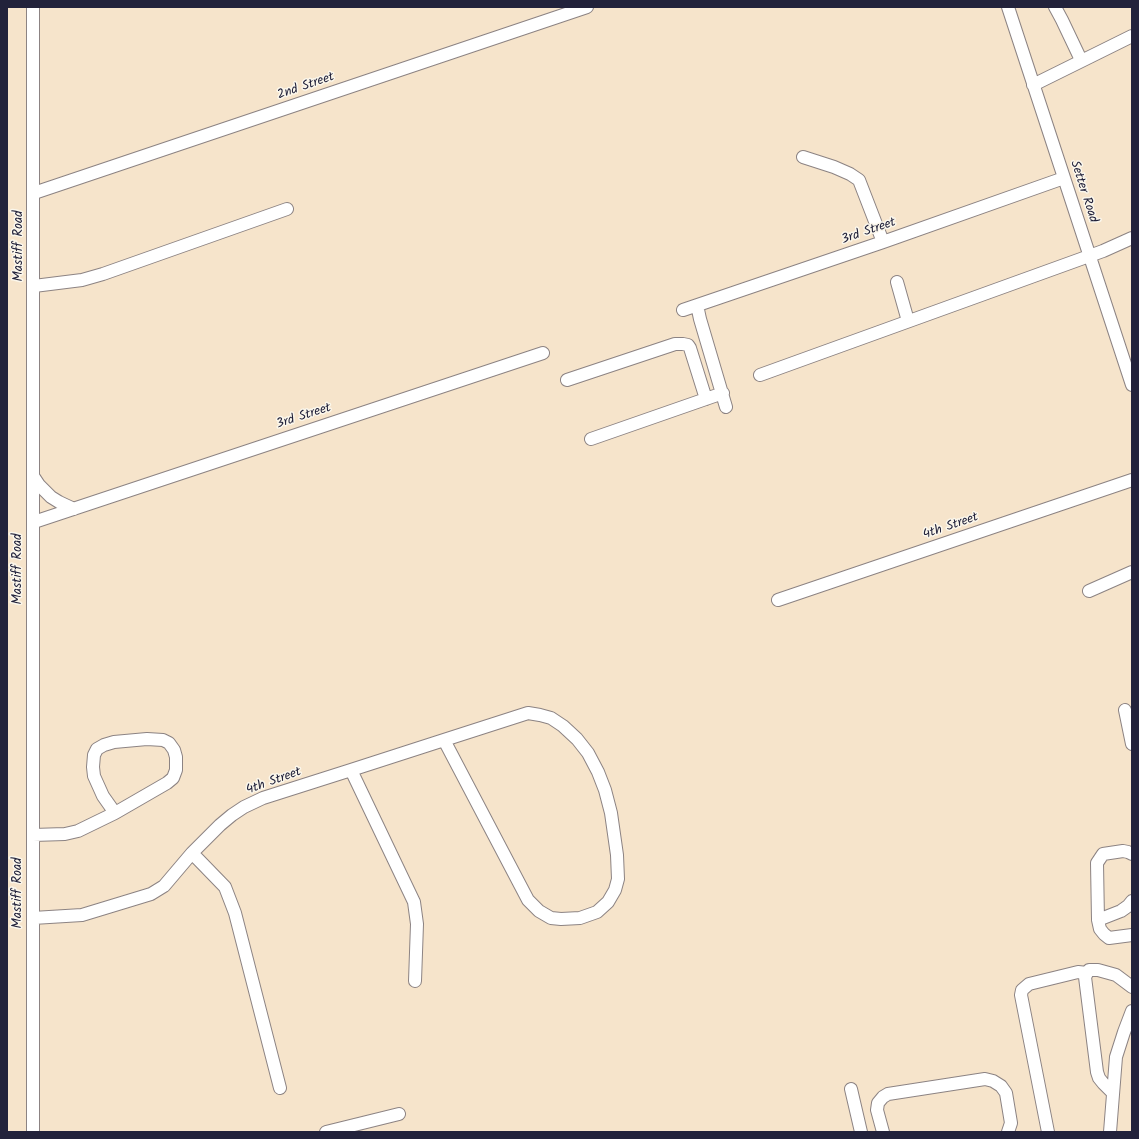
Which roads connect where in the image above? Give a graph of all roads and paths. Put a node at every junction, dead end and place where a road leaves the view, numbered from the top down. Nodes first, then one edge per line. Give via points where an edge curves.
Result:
1 (33, 7) edge
2 (587, 7) edge
3 (1008, 7) edge
4 (1055, 7) edge
5 (1132, 36) edge
6 (1081, 60) junction
7 (1033, 85) junction
8 (803, 157) dead end
9 (1064, 178) junction
10 (34, 193) junction
11 (287, 209) dead end
12 (1132, 238) edge
13 (883, 242) junction
14 (1089, 255) junction
15 (897, 282) dead end
16 (34, 286) junction
17 (697, 305) junction
18 (683, 310) dead end
19 (908, 321) junction
20 (542, 353) dead end
21 (760, 375) dead end
22 (566, 380) dead end
23 (1132, 385) edge
24 (723, 393) junction
25 (706, 399) junction
26 (726, 408) dead end
27 (591, 438) dead end
28 (33, 476) junction
29 (1132, 480) edge
30 (74, 509) junction
31 (34, 522) junction
32 (1132, 572) edge
33 (1088, 591) dead end
34 (778, 600) dead end
35 (1125, 710) dead end
36 (444, 740) junction
37 (1132, 744) edge
38 (351, 770) junction
39 (115, 813) junction
40 (34, 835) junction
41 (192, 853) junction
42 (1132, 854) edge
43 (1132, 900) edge
44 (33, 918) junction
45 (1098, 920) junction
46 (1132, 935) edge
47 (1087, 973) junction
48 (415, 981) dead end
49 (1132, 987) edge
50 (1132, 1011) edge
51 (280, 1088) dead end
52 (851, 1089) dead end
53 (1113, 1093) junction
54 (399, 1114) dead end
55 (33, 1132) edge
56 (326, 1132) edge
57 (861, 1132) edge
58 (883, 1132) edge
59 (1008, 1132) edge
60 (1048, 1132) edge
61 (1110, 1132) edge

1 - 10 street, Mastiff Road
2 - 10 street, 2nd Street
3 - 7 street, Setter Road
4 - 6 street
5 - 6 street
6 - 7 street
7 - 9 street, Setter Road
8 - 13 street via 856,176
9 - 13 street, 3rd Street
9 - 14 street, Setter Road
10 - 16 street, Mastiff Road
11 - 16 street via 102,274 82,280
12 - 14 street
13 - 17 street, 3rd Street
14 - 19 street
14 - 23 street, Setter Road
15 - 19 street
16 - 28 street, Mastiff Road
17 - 18 street, 3rd Street
17 - 24 street
19 - 21 street
20 - 30 street, 3rd Street
22 - 25 street via 675,344 683,344 690,348
24 - 25 street
24 - 26 street
25 - 27 street
28 - 30 street via 51,497
28 - 31 street, Mastiff Road
29 - 34 street, 4th Street
30 - 31 street, 3rd Street
31 - 40 street, Mastiff Road
32 - 33 street
35 - 37 street
36 - 36 street, 4th Street via 528,900 539,911 551,918 580,918 597,912 608,902 618,879 616,841 609,806 598,772 577,739 551,718 528,713
36 - 38 street, 4th Street
38 - 41 street, 4th Street via 263,798 244,807 232,814
38 - 48 street via 414,902 417,924
39 - 39 street via 103,796 94,776 94,756 97,749 114,742 163,740 169,743 176,757 173,778
39 - 40 street via 78,831
40 - 44 street, Mastiff Road
41 - 44 street, 4th Street via 164,886 151,894 82,915
41 - 51 street via 225,887 235,913
42 - 45 street via 1123,851 1103,854 1099,858
43 - 45 street via 1122,911
44 - 55 street, Mastiff Road
45 - 46 street via 1100,929 1109,938
47 - 49 street via 1089,970 1105,971 1116,975
47 - 53 street via 1085,977 1097,1072 1103,1084
47 - 60 street via 1078,972 1029,984 1022,990
50 - 53 street via 1116,1057
52 - 57 street
53 - 61 street
54 - 56 street
58 - 59 street via 877,1110 881,1100 888,1094 985,1079 1001,1086 1006,1093 1011,1123

